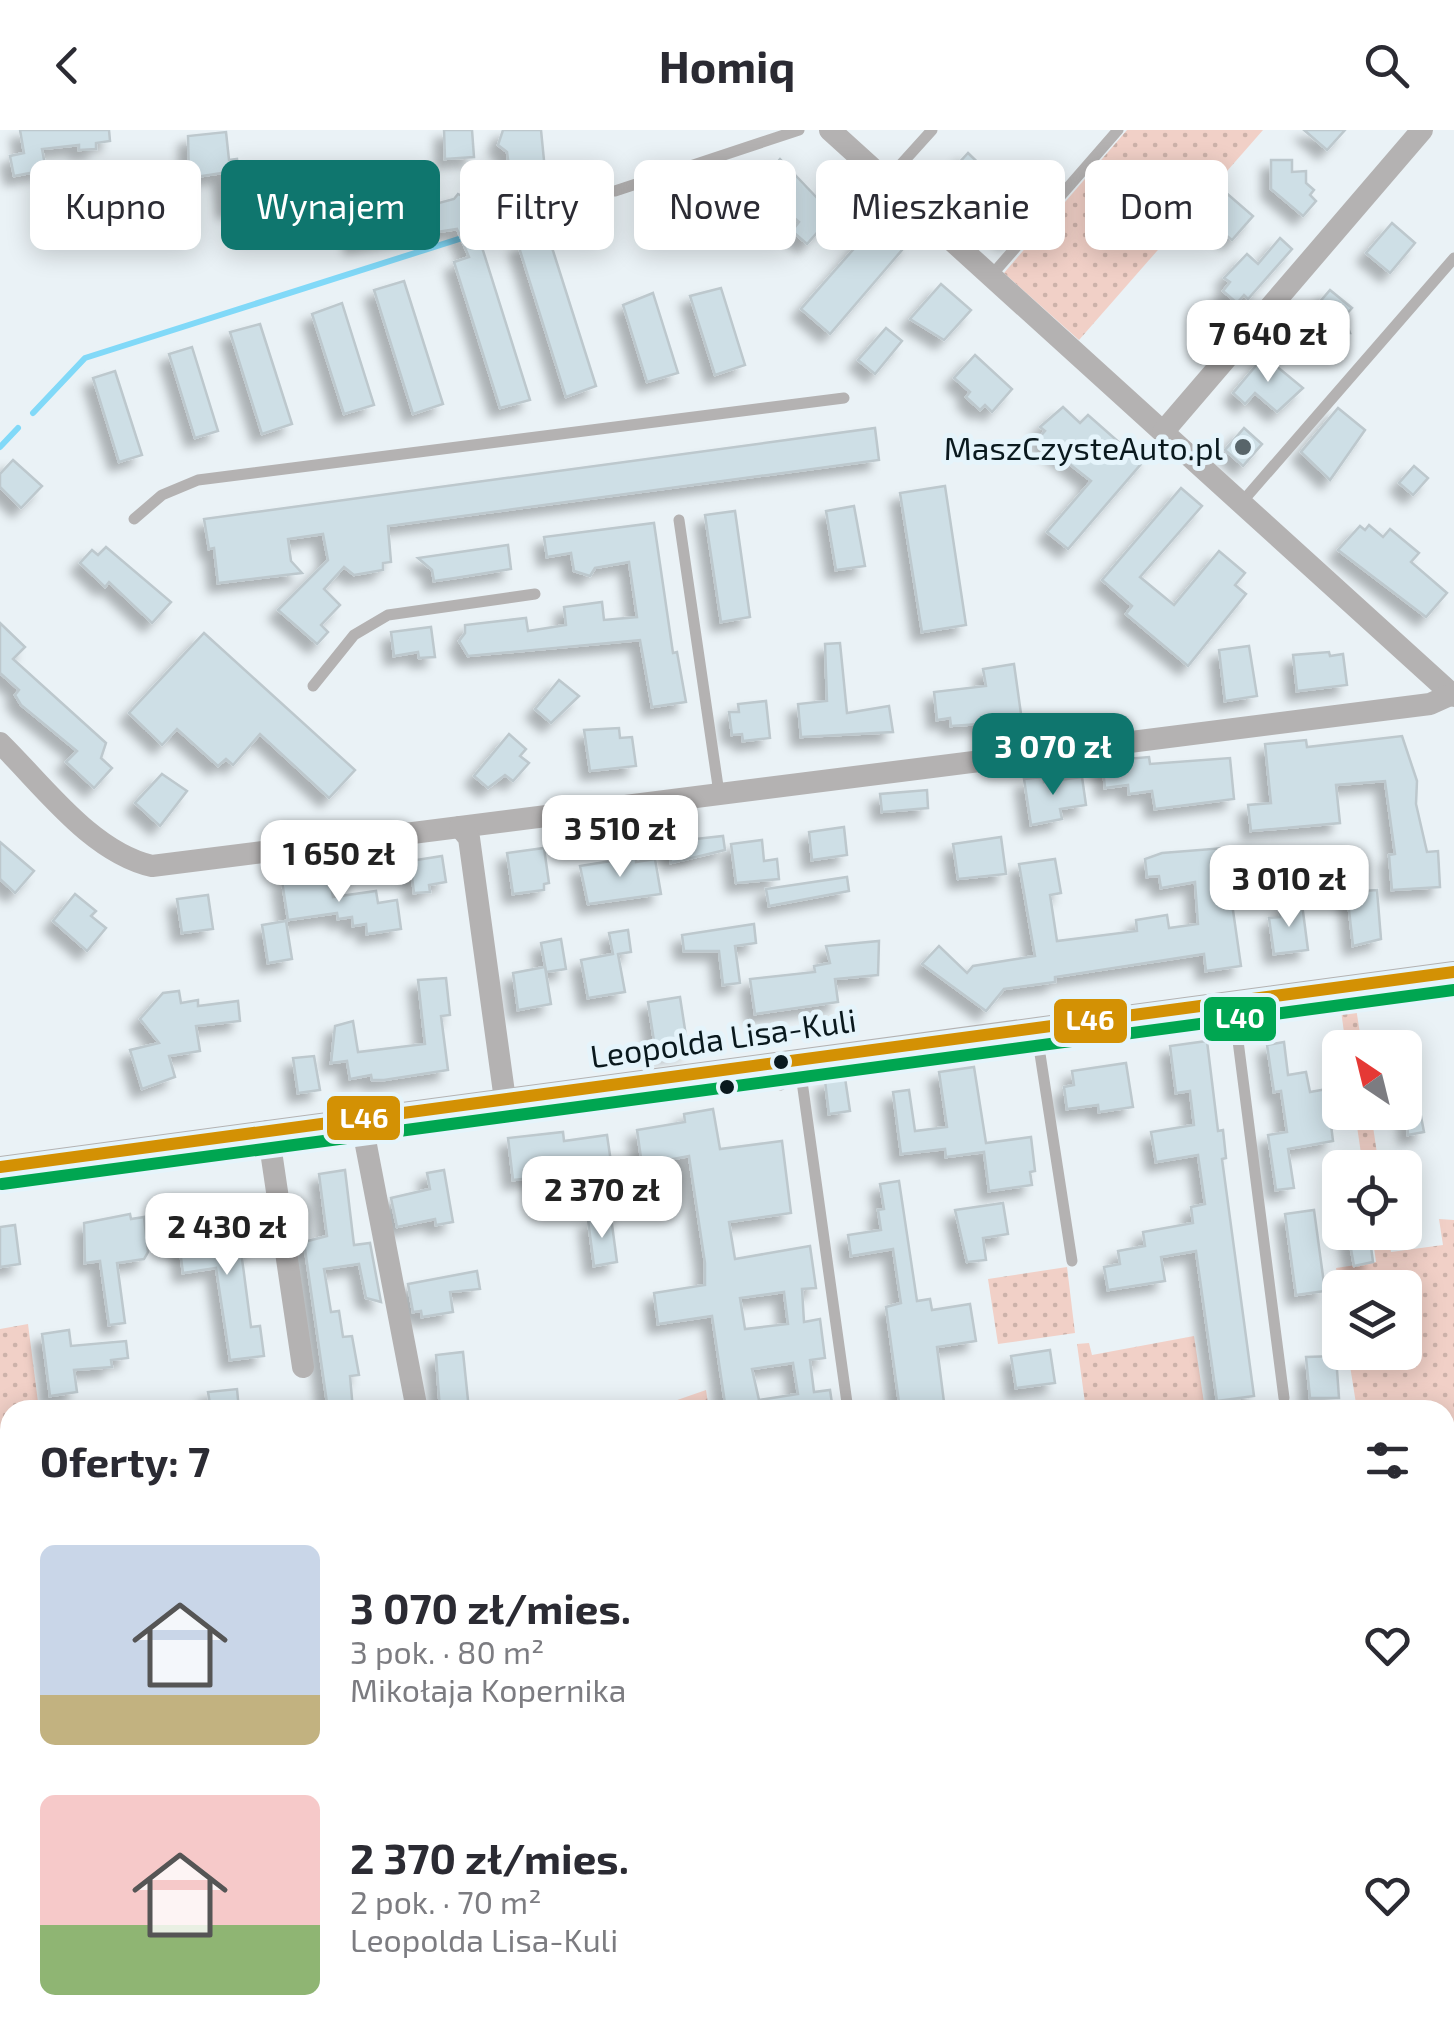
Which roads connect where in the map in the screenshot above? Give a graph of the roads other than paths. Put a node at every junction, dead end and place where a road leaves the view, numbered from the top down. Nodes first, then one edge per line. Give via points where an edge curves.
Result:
1 (798, 130) edge
2 (830, 130) edge
3 (932, 130) edge
4 (1118, 130) edge
5 (1422, 130) edge
6 (862, 160) edge
7 (905, 160) edge
8 (616, 191) dead end
9 (960, 250) edge
10 (1454, 258) edge
11 (990, 277) junction
12 (844, 398) dead end
13 (1162, 432) junction
14 (1242, 502) junction
15 (134, 519) dead end
16 (679, 520) dead end
17 (535, 594) dead end
18 (313, 686) dead end
19 (1453, 695) edge
20 (0, 743) edge
21 (719, 794) junction
22 (460, 826) junction
23 (1454, 972) edge
24 (1233, 1002) junction
25 (1036, 1028) junction
26 (786, 1069) junction
27 (506, 1100) junction
28 (361, 1119) junction
29 (268, 1131) junction
30 (0, 1167) edge
31 (1072, 1261) dead end
32 (303, 1367) dead end
33 (1284, 1398) dead end
34 (415, 1400) edge
35 (846, 1400) edge

1 - 8 lane
2 - 6 street
3 - 7 lane
4 - 11 lane
5 - 13 street
9 - 11 street
10 - 14 lane
11 - 13 street
12 - 15 lane via 198,480 162,494
13 - 14 street
14 - 19 street
16 - 21 lane
17 - 18 lane via 388,615 354,635
19 - 21 street via 1430,704
20 - 22 street via 107,847 152,866
21 - 22 street
22 - 27 street via 469,838
23 - 24 street, Leopolda Lisa-Kuli
24 - 25 street, Leopolda Lisa-Kuli
24 - 33 lane
25 - 26 street, Leopolda Lisa-Kuli
25 - 31 lane
26 - 27 street, Leopolda Lisa-Kuli
26 - 35 lane
27 - 28 street, Leopolda Lisa-Kuli
28 - 29 street, Leopolda Lisa-Kuli
28 - 34 street
29 - 30 street, Leopolda Lisa-Kuli
29 - 32 street

